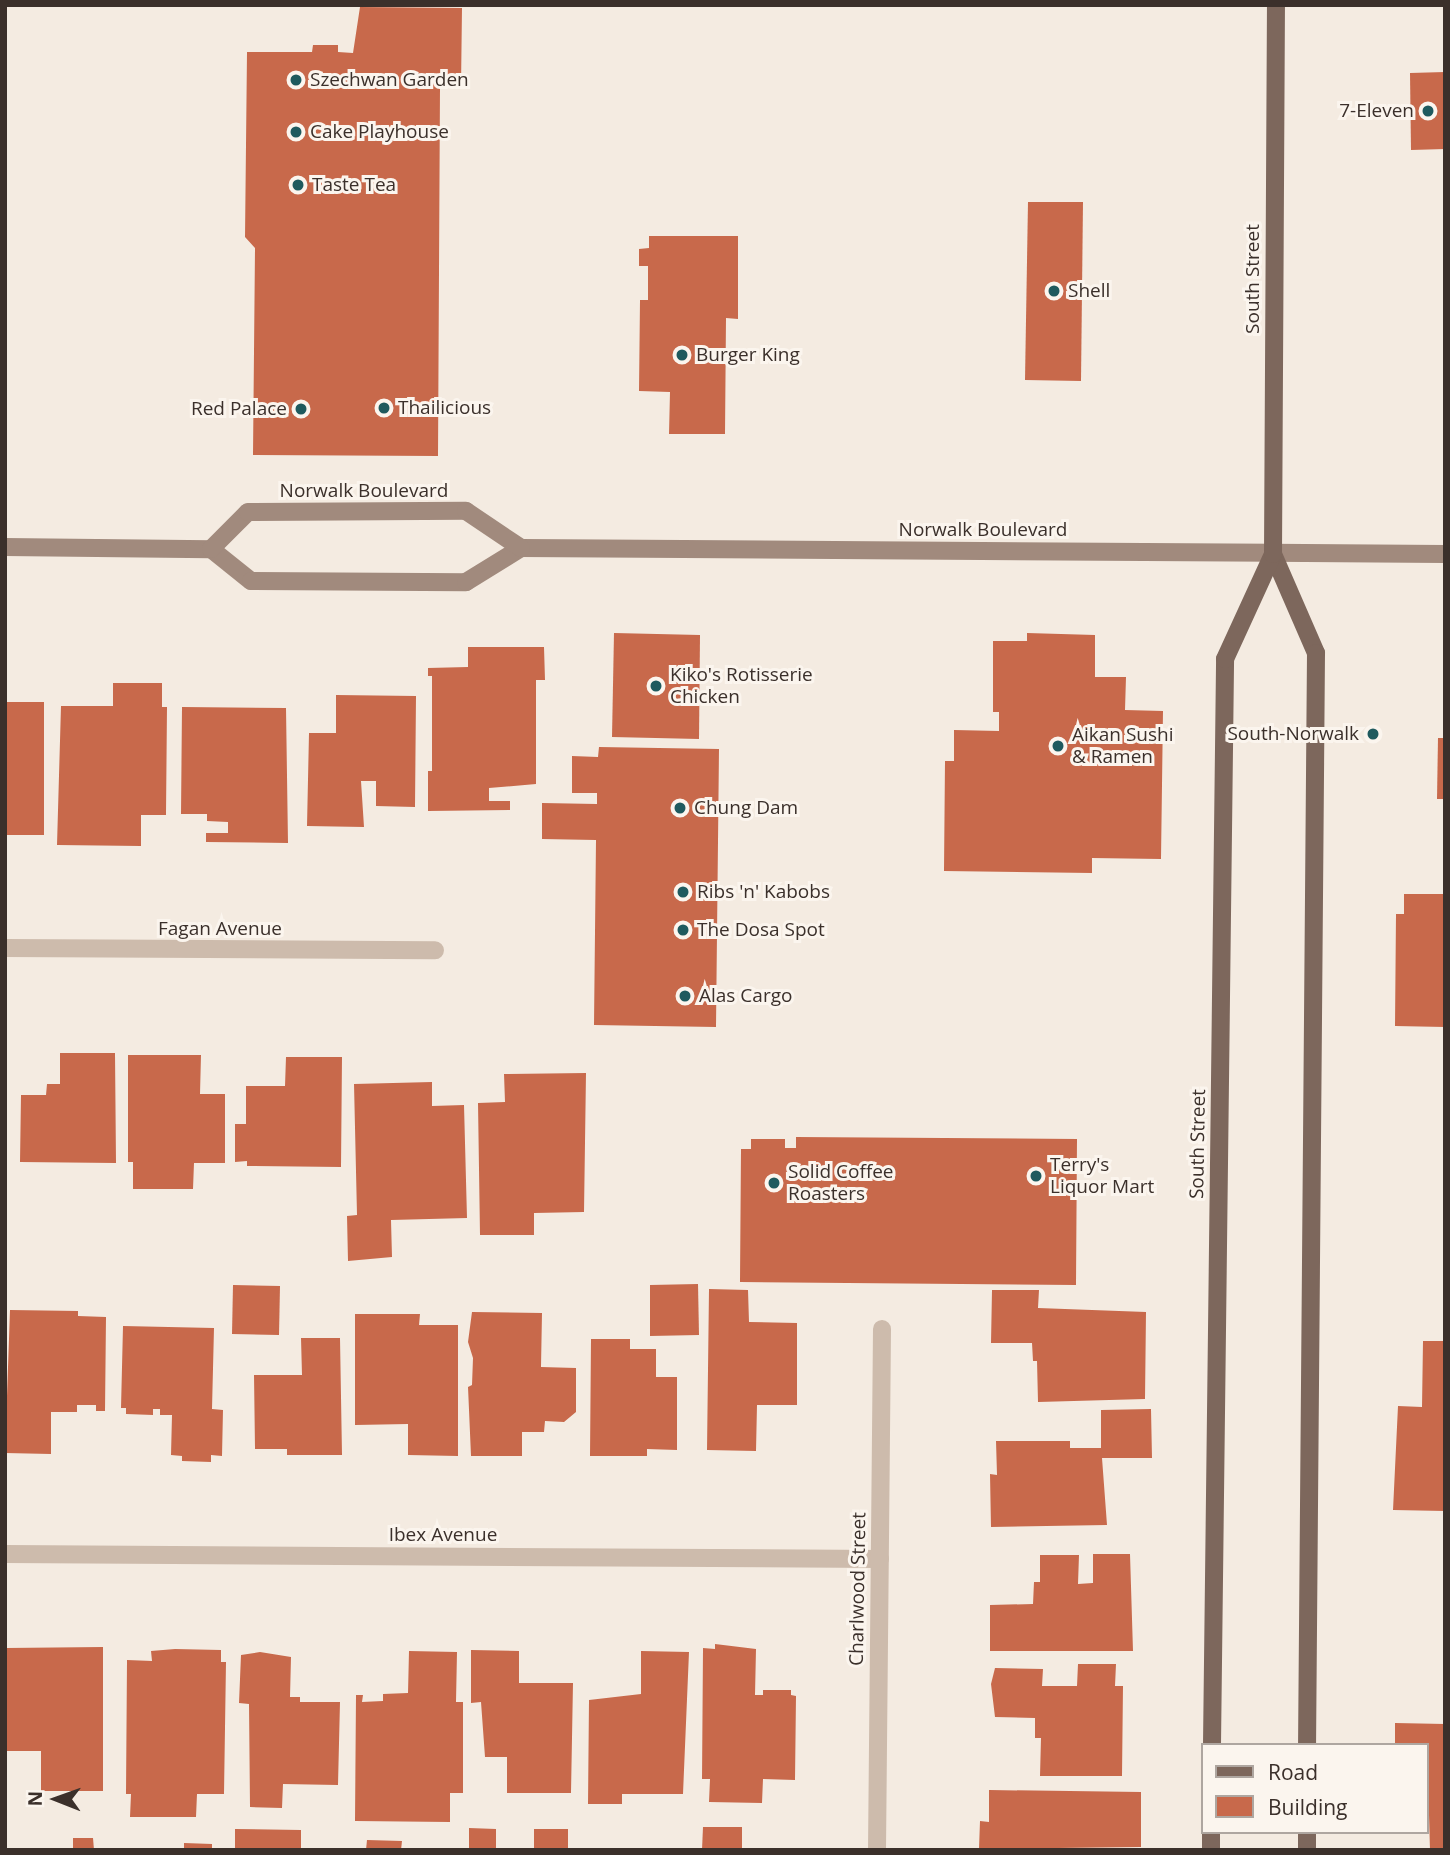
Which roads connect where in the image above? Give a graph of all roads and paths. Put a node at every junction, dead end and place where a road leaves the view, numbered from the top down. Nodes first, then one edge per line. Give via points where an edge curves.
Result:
1 (1276, 5) edge
2 (5, 547) edge
3 (521, 548) junction
4 (211, 549) junction
5 (1273, 554) junction
6 (1445, 554) edge
7 (5, 948) edge
8 (435, 950) dead end
9 (882, 1329) dead end
10 (5, 1553) edge
11 (880, 1559) junction
12 (1212, 1743) edge
13 (1307, 1743) edge
14 (877, 1850) edge

1 - 5 main road, South Street
2 - 4 main road
3 - 4 main road via 466,582 251,581
3 - 4 main road, Norwalk Boulevard via 466,511 439,511 248,512
3 - 5 main road, Norwalk Boulevard
5 - 6 main road, Norwalk Boulevard
5 - 12 main road, South Street via 1225,659
5 - 13 main road, South Street via 1316,653
7 - 8 street, Fagan Avenue
9 - 11 street, Charlwood Street
10 - 11 street, Ibex Avenue
11 - 14 street, Charlwood Street

